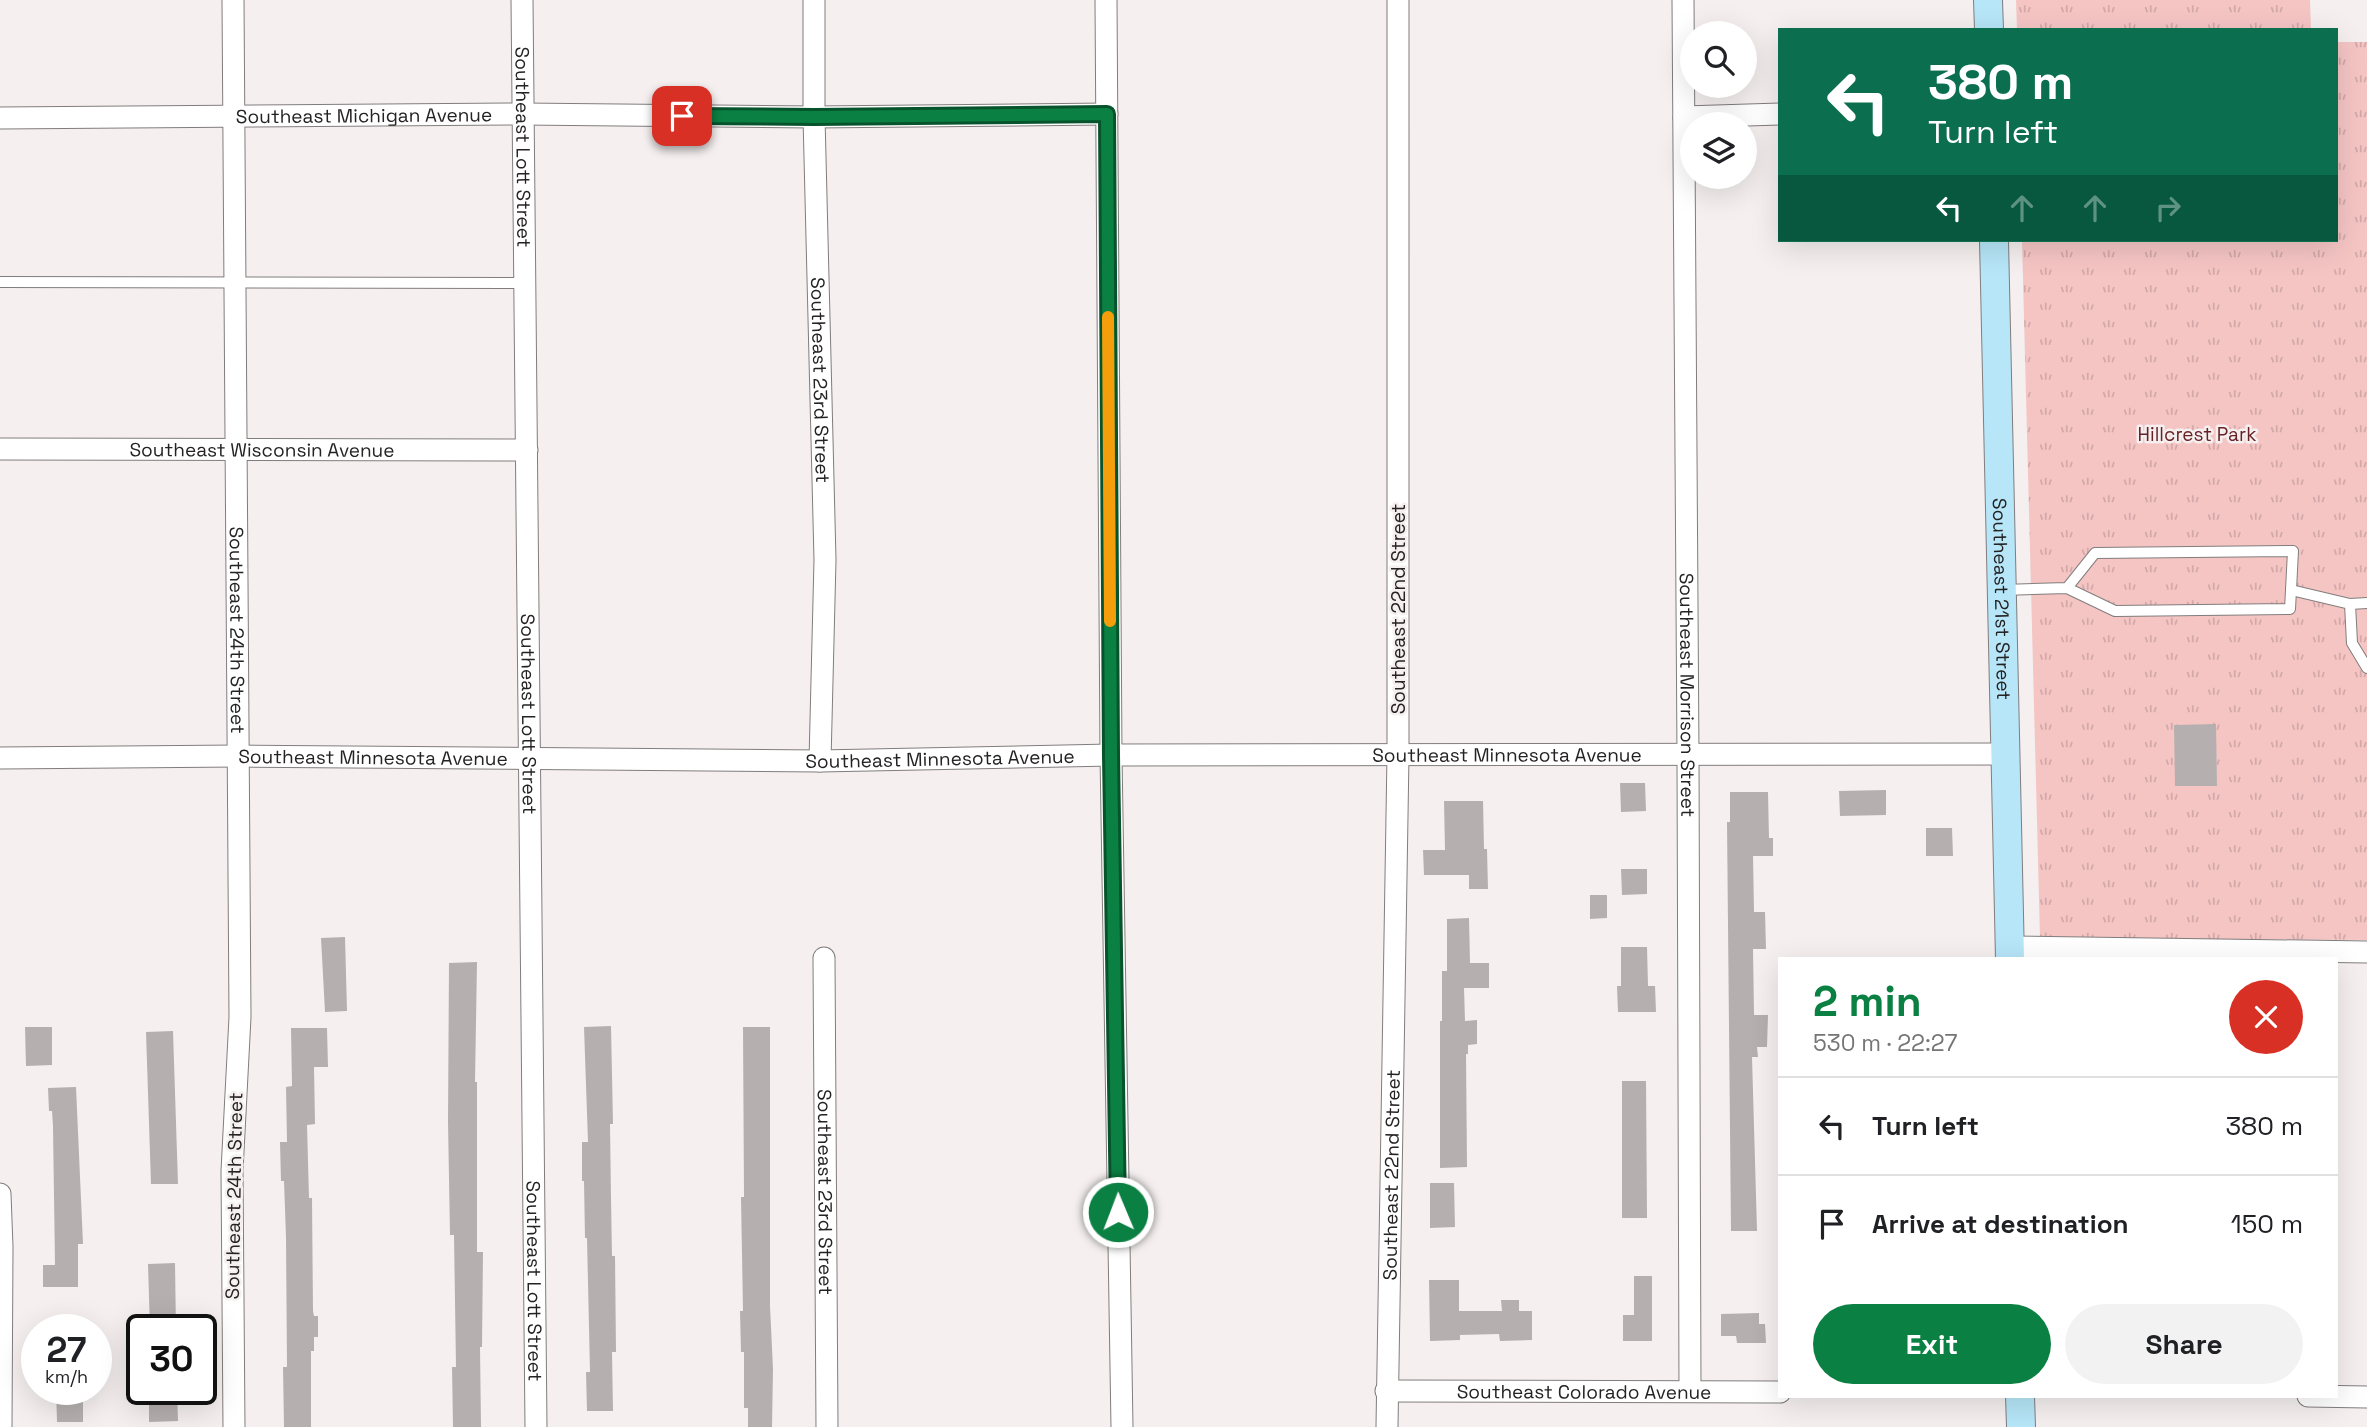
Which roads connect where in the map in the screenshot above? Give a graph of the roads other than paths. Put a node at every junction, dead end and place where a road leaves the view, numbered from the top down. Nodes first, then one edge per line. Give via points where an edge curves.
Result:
1 (233, 0) edge
2 (522, 0) edge
3 (814, 0) edge
4 (1106, 0) edge
5 (1398, 0) edge
6 (1683, 0) edge
7 (1988, 0) edge
8 (1989, 28) edge
9 (1684, 112) edge
10 (523, 114) junction
11 (1107, 114) junction
12 (1778, 114) edge
13 (1757, 115) edge
14 (814, 117) junction
15 (0, 118) edge
16 (234, 118) junction
17 (1684, 189) edge
18 (1994, 242) edge
19 (0, 282) edge
20 (236, 282) junction
21 (525, 284) junction
22 (237, 448) junction
23 (0, 449) edge
24 (527, 450) junction
25 (2067, 588) junction
26 (2002, 590) junction
27 (2291, 590) junction
28 (2367, 603) edge
29 (2350, 604) junction
30 (2367, 667) edge
31 (2006, 754) junction
32 (1111, 755) junction
33 (1398, 755) junction
34 (1688, 755) junction
35 (238, 756) junction
36 (0, 758) edge
37 (530, 758) junction
38 (820, 761) junction
39 (2367, 952) edge
40 (2010, 953) edge
41 (824, 958) dead end
42 (0, 1194) edge
43 (1386, 1391) junction
44 (1690, 1391) junction
45 (1778, 1392) edge
46 (2338, 1397) edge
47 (2367, 1397) edge
48 (1, 1398) edge
49 (2020, 1398) edge
50 (1, 1427) edge
51 (234, 1427) edge
52 (536, 1427) edge
53 (827, 1427) edge
54 (1122, 1427) edge
55 (1387, 1427) edge
56 (2021, 1427) edge

1 - 16 street, Southeast 24th Street
2 - 10 street, Southeast Lott Street
3 - 14 street, Southeast 23rd Street
4 - 11 street
5 - 33 street, Southeast 22nd Street
6 - 9 street, Southeast Morrison Street
7 - 8 main road
10 - 14 street, Southeast Michigan Avenue
10 - 16 street, Southeast Michigan Avenue
10 - 21 street, Southeast Lott Street
11 - 14 street, Southeast Michigan Avenue
11 - 32 street
12 - 13 street
14 - 38 street, Southeast 23rd Street via 825,560
15 - 16 street, Southeast Michigan Avenue
16 - 20 street, Southeast 24th Street
17 - 34 street, Southeast Morrison Street
18 - 26 main road, Southeast 21st Street
19 - 20 lane
20 - 21 lane
20 - 22 street, Southeast 24th Street
21 - 24 street, Southeast Lott Street
22 - 23 street, Southeast Wisconsin Avenue
22 - 24 street, Southeast Wisconsin Avenue
22 - 35 street, Southeast 24th Street
24 - 37 street, Southeast Lott Street
25 - 26 lane
25 - 27 lane via 2115,611 2290,609
25 - 27 lane via 2095,553 2293,551
26 - 31 main road, Southeast 21st Street
27 - 29 lane
28 - 29 lane
29 - 30 lane via 2352,643
31 - 34 street, Southeast Minnesota Avenue
31 - 40 main road, Southeast 21st Street
32 - 33 street, Southeast Minnesota Avenue
32 - 38 street, Southeast Minnesota Avenue
32 - 54 street
33 - 34 street, Southeast Minnesota Avenue
33 - 43 street, Southeast 22nd Street
34 - 44 street, Southeast Morrison Street
35 - 36 street, Southeast Minnesota Avenue
35 - 37 street, Southeast Minnesota Avenue
35 - 51 street, Southeast 24th Street via 240,1017 231,1240
37 - 38 street, Southeast Minnesota Avenue
37 - 52 street, Southeast Lott Street
39 - 40 street
41 - 53 street, Southeast 23rd Street
42 - 48 street
43 - 44 street, Southeast Colorado Avenue
43 - 55 street, Southeast 22nd Street
44 - 45 street, Southeast Colorado Avenue
46 - 47 street
48 - 50 street
49 - 56 main road

